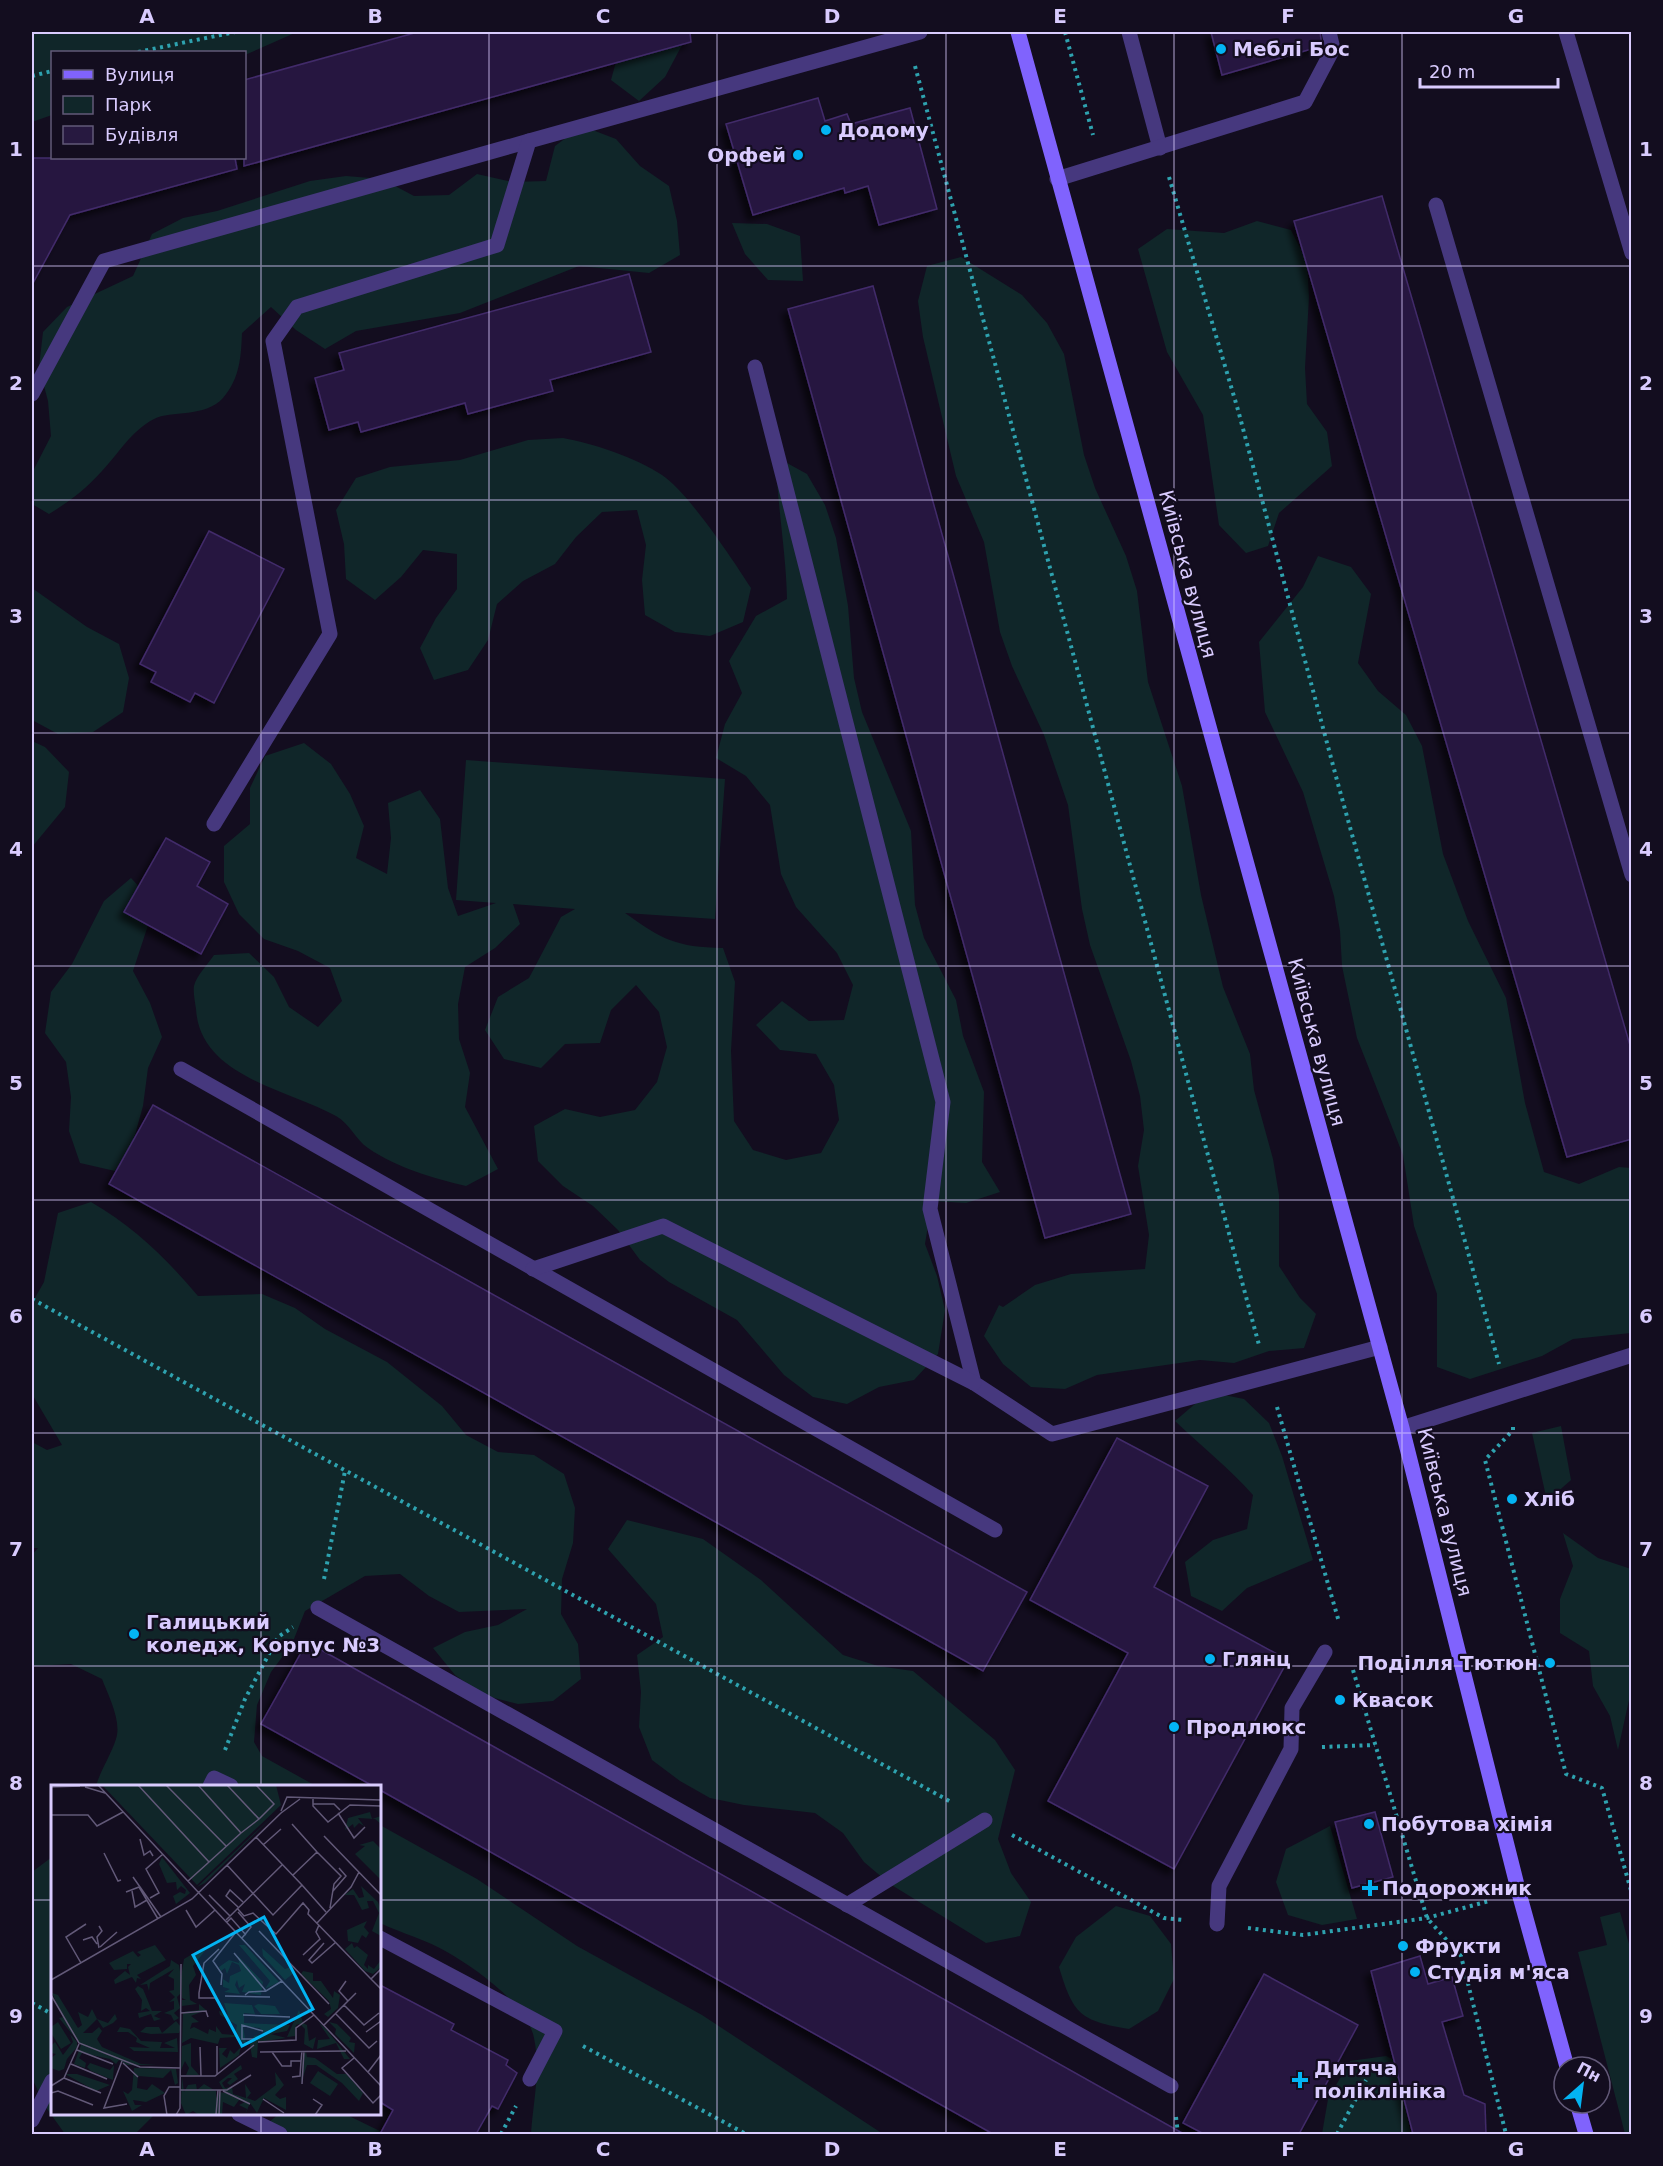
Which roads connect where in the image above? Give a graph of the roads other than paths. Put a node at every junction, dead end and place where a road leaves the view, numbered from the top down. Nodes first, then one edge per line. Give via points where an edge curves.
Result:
1 (1018, 32) edge
2 (1129, 32) edge
3 (1329, 32) edge
4 (1566, 32) edge
5 (913, 33) edge
6 (529, 141) junction
7 (1160, 148) junction
8 (1057, 179) junction
9 (1436, 205) dead end
10 (1632, 253) edge
11 (755, 367) dead end
12 (32, 394) edge
13 (214, 824) dead end
14 (1632, 875) edge
15 (181, 1069) dead end
16 (533, 1269) junction
17 (1380, 1347) junction
18 (1632, 1355) edge
19 (974, 1383) junction
20 (1402, 1428) junction
21 (994, 1530) dead end
22 (318, 1608) road end
23 (1325, 1652) dead end
24 (984, 1820) road end
25 (847, 1905) junction
26 (1217, 1924) road end
27 (381, 1939) edge
28 (1564, 2055) edge
29 (530, 2079) dead end
30 (51, 2083) edge
31 (1171, 2086) dead end
32 (241, 2115) edge
33 (1580, 2115) edge
34 (32, 2120) edge
35 (280, 2134) edge
36 (1586, 2134) edge

1 - 8 main road, Київська вулиця
2 - 7 lane
3 - 7 lane via 1333,49 1305,102
4 - 10 lane
5 - 6 lane
6 - 12 lane via 104,261
6 - 13 lane via 497,245 297,307 273,341 330,634
7 - 8 lane
8 - 17 main road, Київська вулиця
9 - 14 lane
11 - 19 lane via 943,1102 930,1209
15 - 16 lane
16 - 19 lane via 663,1226
16 - 21 lane
17 - 19 lane via 1052,1434
17 - 20 main road, Київська вулиця
18 - 20 lane
20 - 28 main road, Київська вулиця
22 - 25 lane
23 - 26 lane via 1292,1708 1291,1749 1219,1886
24 - 25 lane
25 - 31 lane
27 - 29 lane via 555,2031
30 - 34 lane
32 - 35 lane
33 - 36 main road

